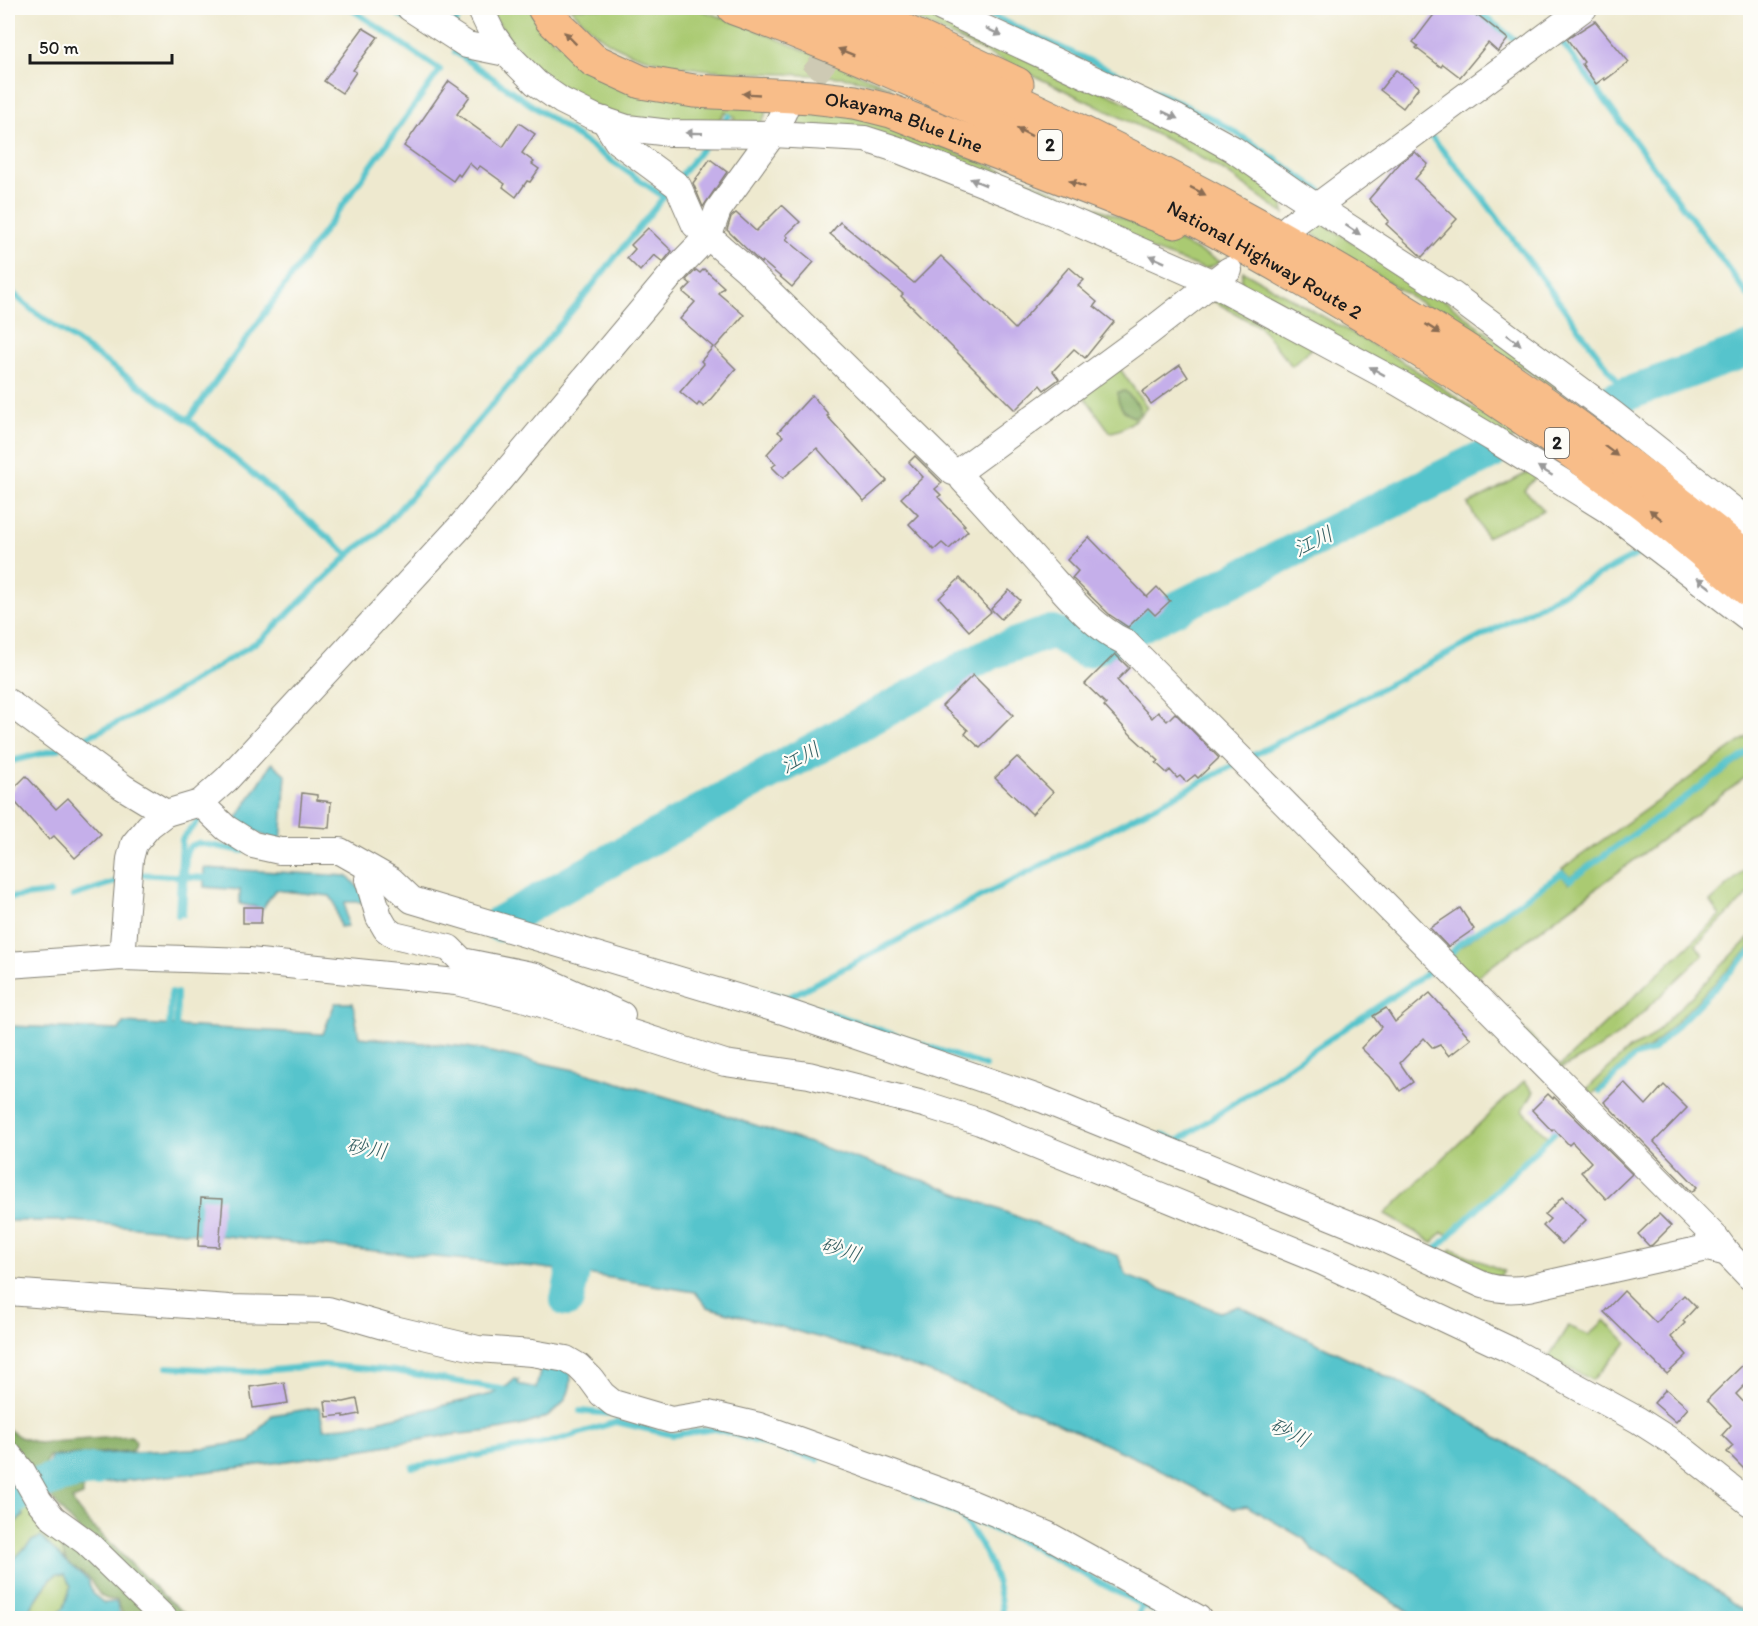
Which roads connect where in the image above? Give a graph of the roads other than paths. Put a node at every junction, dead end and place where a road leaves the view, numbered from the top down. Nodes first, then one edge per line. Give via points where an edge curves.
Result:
1 (410, 8) edge
2 (480, 8) edge
3 (544, 8) edge
4 (734, 8) edge
5 (802, 8) edge
6 (856, 8) edge
7 (941, 8) edge
8 (1584, 8) edge
9 (506, 53) junction
10 (604, 120) junction
11 (779, 123) junction
12 (1145, 163) junction
13 (1317, 207) junction
14 (1290, 226) dead end
15 (709, 235) junction
16 (1269, 259) junction
17 (1220, 276) junction
18 (960, 471) junction
19 (1750, 523) edge
20 (1750, 560) edge
21 (1750, 591) edge
22 (1750, 619) edge
23 (8, 702) edge
24 (206, 808) junction
25 (166, 813) junction
26 (373, 871) junction
27 (122, 957) junction
28 (8, 965) edge
29 (656, 1041) junction
30 (1727, 1253) junction
31 (1750, 1277) edge
32 (8, 1292) edge
33 (15, 1463) edge
34 (1750, 1503) edge
35 (164, 1618) edge
36 (1198, 1618) edge

1 - 9 street via 467,45
2 - 9 street
16 -> 3 main road, Okayama Blue Line via 891,111 823,98 694,91 641,82 593,60
16 -> 4 main road, National Highway Route 2 / 2 via 1008,123
5 - 12 main road, National Highway Route 2 / 2 via 889,42
6 - 12 main road via 1045,97
7 -> 13 street via 1177,118 1233,149
8 - 13 street
9 - 10 street via 536,83 562,101
11 -> 10 street via 669,133 627,128
10 - 15 street via 617,141 674,183 692,220
11 - 15 street via 718,210
17 -> 11 street via 886,146
12 -> 20 main road, National Highway Route 2 / 2 via 1283,238 1489,365 1642,473
13 - 14 street
13 -> 19 street via 1453,295 1589,406
15 - 18 street via 947,467 953,472
15 - 24 street via 460,527 227,779
21 -> 16 main road, National Highway Route 2 / 2 via 1646,507 1551,438
17 - 18 street
22 -> 17 street via 1520,445 1397,382
18 - 30 street via 963,480 1070,598 1096,624 1125,642
23 - 25 street via 123,787
24 - 25 street
24 - 26 street via 226,828 253,845 279,851 340,851
25 - 27 street via 134,844
26 - 29 street via 368,879 379,918 394,935 449,948 462,961 536,976 648,1027
26 - 30 street via 391,880 412,900 783,1011 1044,1100 1371,1233 1498,1290 1515,1291 1707,1248
27 - 28 street
27 - 29 street via 249,961 456,982 526,999
29 - 34 street via 725,1063 809,1076 980,1122 1323,1262 1588,1391 1677,1445
30 - 31 street
32 - 36 street via 229,1308 328,1310 478,1348 566,1359 578,1366 613,1403 671,1420 708,1414 759,1426 954,1496 1048,1535
33 - 35 street via 53,1518 86,1542

